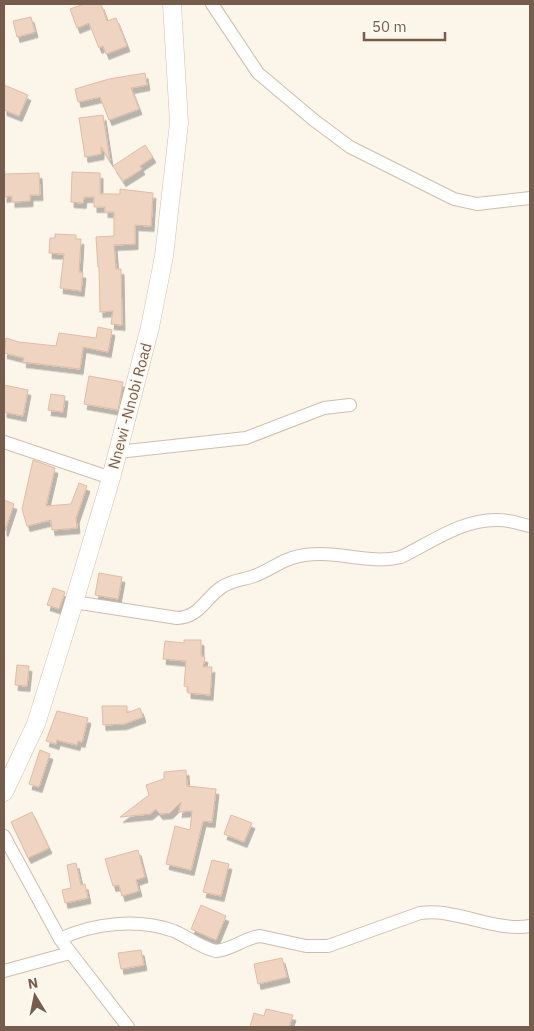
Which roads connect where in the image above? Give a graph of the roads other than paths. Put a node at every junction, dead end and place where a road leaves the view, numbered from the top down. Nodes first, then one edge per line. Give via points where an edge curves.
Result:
1 (172, 4) edge
2 (212, 4) edge
3 (530, 198) edge
4 (350, 405) dead end
5 (4, 442) edge
6 (118, 452) junction
7 (111, 478) junction
8 (530, 526) edge
9 (74, 602) junction
10 (4, 792) edge
11 (4, 836) edge
12 (530, 926) edge
13 (60, 939) junction
14 (70, 953) junction
15 (4, 971) edge
16 (128, 1027) edge

1 - 6 main road, Nnewi -Nnobi Road via 179,123 169,216 150,327
2 - 3 street via 258,73 350,147 454,199 477,204
4 - 6 street via 324,408 246,438
5 - 7 street
6 - 7 main road, Nnewi -Nnobi Road
7 - 9 main road, Nnewi -Nnobi Road
8 - 9 street via 500,520 477,522 390,560 326,554 294,557 254,576 220,587 200,610 188,618
9 - 10 main road, Nnewi -Nnobi Road via 36,724
11 - 13 street
12 - 13 street via 495,925 434,911 328,946 316,947 260,936 251,937 224,951 216,951 173,931 124,924 76,931
13 - 14 street
14 - 15 street
14 - 16 street

